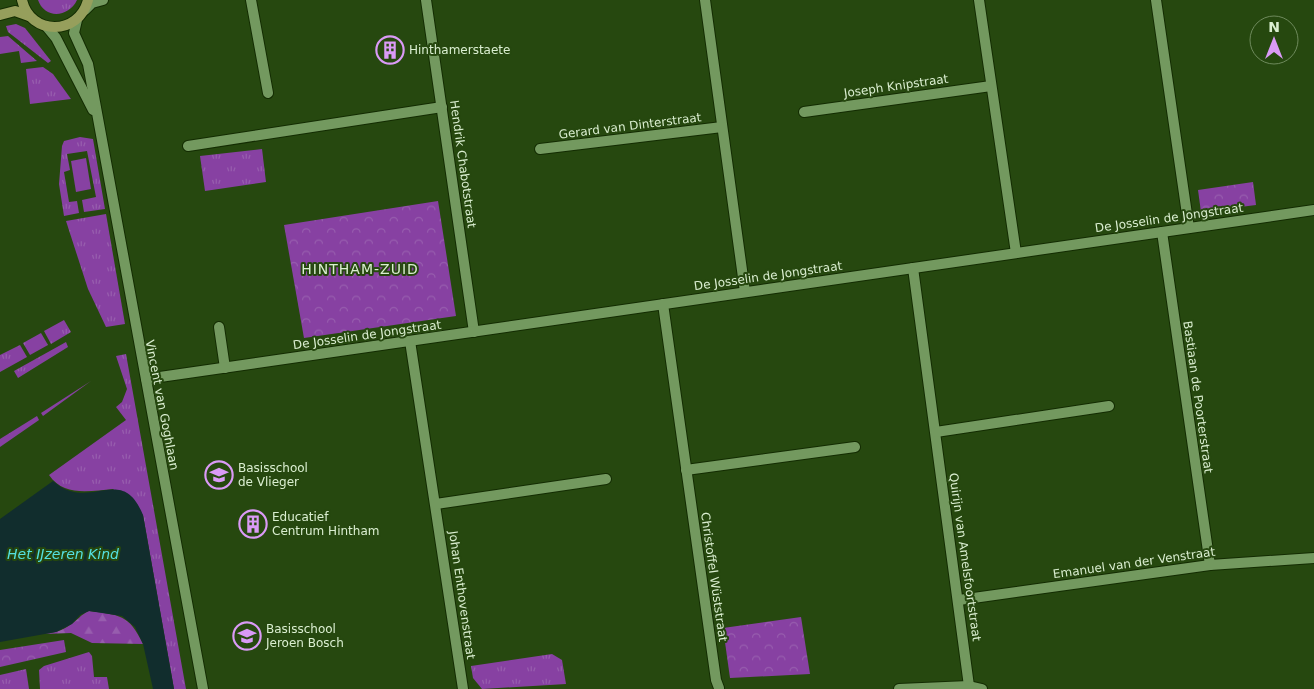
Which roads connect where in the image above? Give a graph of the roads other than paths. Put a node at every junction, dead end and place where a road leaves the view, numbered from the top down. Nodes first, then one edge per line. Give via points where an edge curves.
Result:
1 (22, 0) edge
2 (104, 0) edge
3 (251, 0) edge
4 (426, 0) edge
5 (704, 0) edge
6 (979, 0) edge
7 (1156, 0) edge
8 (86, 5) edge
9 (0, 15) edge
10 (29, 16) junction
11 (77, 20) junction
12 (47, 27) junction
13 (991, 86) junction
14 (268, 94) dead end
15 (442, 107) junction
16 (804, 112) dead end
17 (99, 125) junction
18 (722, 127) junction
19 (188, 146) dead end
20 (540, 149) dead end
21 (1314, 210) edge
22 (1189, 228) junction
23 (1162, 232) junction
24 (1016, 253) junction
25 (913, 268) junction
26 (745, 292) junction
27 (664, 304) junction
28 (219, 327) dead end
29 (474, 332) junction
30 (410, 341) junction
31 (225, 368) junction
32 (146, 379) junction
33 (1110, 406) dead end
34 (936, 432) junction
35 (855, 446) dead end
36 (686, 470) junction
37 (606, 479) dead end
38 (436, 504) junction
39 (1314, 558) edge
40 (1210, 565) junction
41 (959, 600) junction
42 (969, 686) junction
43 (920, 688) edge
44 (203, 689) edge
45 (464, 689) edge
46 (719, 689) edge
47 (898, 689) edge
48 (982, 689) edge

1 - 10 street
2 - 8 street
3 - 14 street
4 - 15 street, Hendrik Chabotstraat
5 - 18 street
6 - 13 street
7 - 22 street
8 - 11 street
9 - 10 street via 15,11
10 - 12 street
11 - 12 street via 68,25
11 - 17 street, Vincent van Goghlaan via 74,33 88,64
12 - 17 street, Vincent van Goghlaan via 56,38
13 - 16 street, Joseph Knipstraat
13 - 24 street
15 - 19 street
15 - 29 street, Hendrik Chabotstraat
17 - 32 street, Vincent van Goghlaan
18 - 20 street, Gerard van Dinterstraat
18 - 26 street
21 - 22 street, De Josselin de Jongstraat
22 - 23 street, De Josselin de Jongstraat
23 - 24 street, De Josselin de Jongstraat
23 - 40 street, Bastiaan de Poorterstraat
24 - 25 street, De Josselin de Jongstraat
25 - 26 street, De Josselin de Jongstraat
25 - 34 street, Quirijn van Amelsfoortstraat
26 - 27 street, De Josselin de Jongstraat
27 - 29 street, De Josselin de Jongstraat
27 - 36 street, Christoffel Wüststraat
28 - 31 street
29 - 30 street, De Josselin de Jongstraat
30 - 31 street, De Josselin de Jongstraat
30 - 38 street, Johan Enthovenstraat
31 - 32 street, De Josselin de Jongstraat
32 - 44 street, Vincent van Goghlaan
33 - 34 street
34 - 41 street, Quirijn van Amelsfoortstraat
35 - 36 street
36 - 46 street, Christoffel Wüststraat
37 - 38 street
38 - 45 street, Johan Enthovenstraat
39 - 40 street, Emanuel van der Venstraat
40 - 41 street, Emanuel van der Venstraat
41 - 42 street, Quirijn van Amelsfoortstraat
42 - 43 street
42 - 48 street
43 - 47 street

